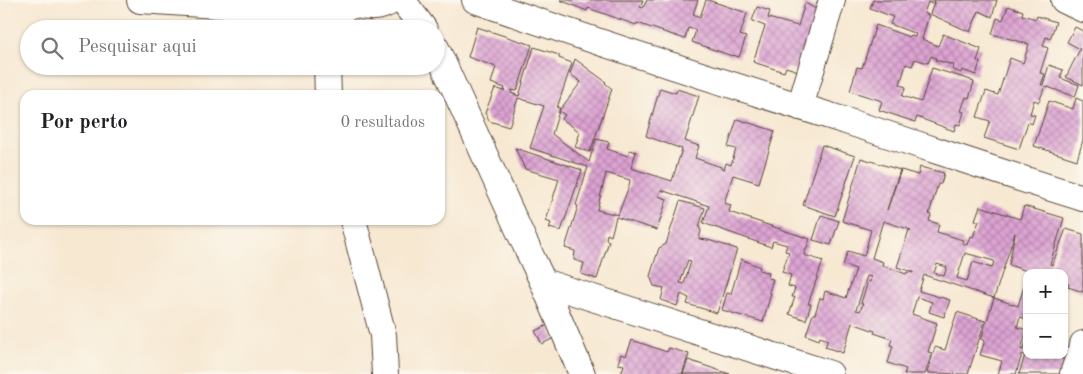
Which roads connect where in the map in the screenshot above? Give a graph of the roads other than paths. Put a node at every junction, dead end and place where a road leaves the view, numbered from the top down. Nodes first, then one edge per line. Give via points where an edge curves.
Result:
1 (140, 0) edge
2 (393, 0) edge
3 (402, 0) edge
4 (476, 0) edge
5 (832, 0) edge
6 (1064, 0) edge
7 (321, 8) edge
8 (1083, 9) edge
9 (417, 20) edge
10 (445, 68) edge
11 (327, 75) edge
12 (328, 90) edge
13 (800, 108) junction
14 (1083, 198) edge
15 (354, 225) edge
16 (543, 282) junction
17 (1083, 344) edge
18 (385, 374) edge
19 (582, 374) edge
20 (830, 374) edge
21 (1074, 374) edge

1 - 7 street
2 - 7 street via 378,7
3 - 9 street
4 - 13 street
5 - 13 street
6 - 8 street
10 - 16 street
11 - 12 street
13 - 14 street
15 - 18 street via 383,335
16 - 19 street
16 - 20 street
17 - 21 street

